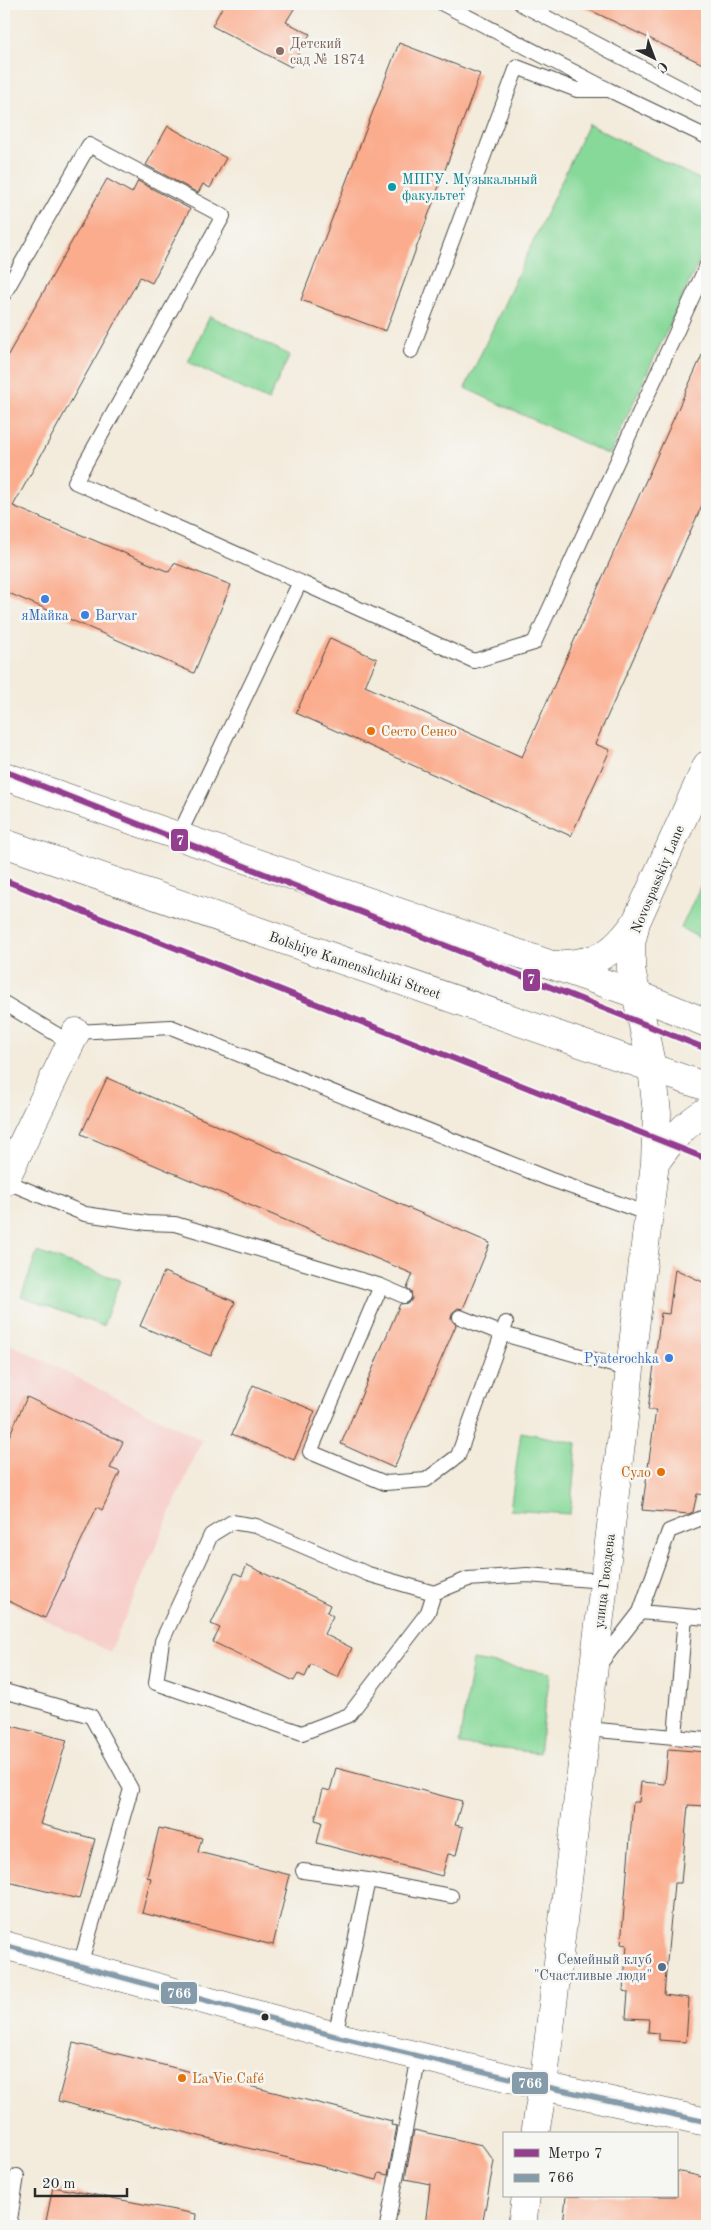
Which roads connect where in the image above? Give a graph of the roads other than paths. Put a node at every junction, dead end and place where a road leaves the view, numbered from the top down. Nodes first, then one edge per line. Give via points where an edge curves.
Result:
1 (443, 4) edge
2 (521, 4) edge
3 (609, 90) junction
4 (707, 102) edge
5 (707, 137) edge
6 (707, 265) edge
7 (4, 294) edge
8 (411, 351) dead end
9 (300, 582) junction
10 (4, 776) edge
11 (704, 781) edge
12 (178, 837) junction
13 (4, 843) edge
14 (636, 922) junction
15 (552, 965) junction
16 (636, 994) junction
17 (4, 1003) edge
18 (707, 1023) edge
19 (643, 1028) joint
20 (73, 1037) junction
21 (652, 1068) junction
22 (707, 1087) edge
23 (707, 1112) edge
24 (656, 1163) junction
25 (4, 1182) edge
26 (649, 1214) junction
27 (381, 1286) junction
28 (404, 1296) dead end
29 (460, 1317) dead end
30 (505, 1328) junction
31 (630, 1370) junction
32 (707, 1516) edge
33 (604, 1581) junction
34 (434, 1593) junction
35 (640, 1612) junction
36 (685, 1616) junction
37 (707, 1618) edge
38 (594, 1671) junction
39 (4, 1691) edge
40 (587, 1728) junction
41 (675, 1737) junction
42 (707, 1740) edge
43 (303, 1871) dead end
44 (368, 1880) junction
45 (451, 1896) dead end
46 (4, 1945) edge
47 (80, 1966) junction
48 (335, 2036) junction
49 (419, 2056) junction
50 (543, 2086) junction
51 (707, 2122) edge
52 (535, 2132) edge
53 (17, 2176) dead end
54 (526, 2198) edge
55 (9, 2226) edge
56 (387, 2226) edge
57 (522, 2226) edge

1 - 3 lane
2 - 4 lane
3 - 5 lane
3 - 8 lane via 577,90 517,67
6 - 9 lane via 534,643 474,661
7 - 9 lane via 89,145 223,216 76,482
9 - 12 lane
10 - 12 main road
11 - 14 main road, Novospasskiy Lane
12 - 15 main road
13 - 21 main road, Bolshiye Kamenshchiki Street
14 - 15 main road via 621,943 601,957
14 - 16 main road, Novospasskiy Lane via 631,944
15 - 16 main road
16 - 18 main road
16 - 19 main road, Novospasskiy Lane
17 - 20 lane
19 - 21 main road, улица Гвоздева
20 - 25 main road
20 - 26 lane via 171,1027 549,1180
21 - 22 main road, Bolshiye Kamenshchiki Street
21 - 24 main road, улица Гвоздева
23 - 24 main road via 693,1119 672,1139
24 - 26 main road, улица Гвоздева
25 - 27 lane via 85,1214 175,1224
26 - 31 main road, улица Гвоздева
27 - 28 lane
27 - 30 lane via 310,1452 385,1483 426,1480 458,1456
29 - 30 lane
30 - 31 lane
31 - 33 main road, улица Гвоздева
32 - 35 lane via 669,1531
33 - 34 lane via 527,1575 468,1579
33 - 38 main road, улица Гвоздева
34 - 34 lane via 368,1574 256,1526 232,1522 212,1535 170,1623 162,1641 156,1683 302,1734 349,1715 428,1612
35 - 36 lane
35 - 38 lane
36 - 37 lane
36 - 41 lane
38 - 40 main road, улица Гвоздева
39 - 47 lane via 91,1716 131,1789
40 - 41 lane
40 - 50 main road, улица Гвоздева
41 - 42 lane
43 - 44 lane
44 - 45 lane
44 - 48 lane
46 - 47 main road
47 - 48 main road
48 - 49 main road
49 - 50 main road
49 - 56 lane
50 - 51 main road
50 - 52 main road, улица Гвоздева
53 - 55 lane
54 - 57 main road

